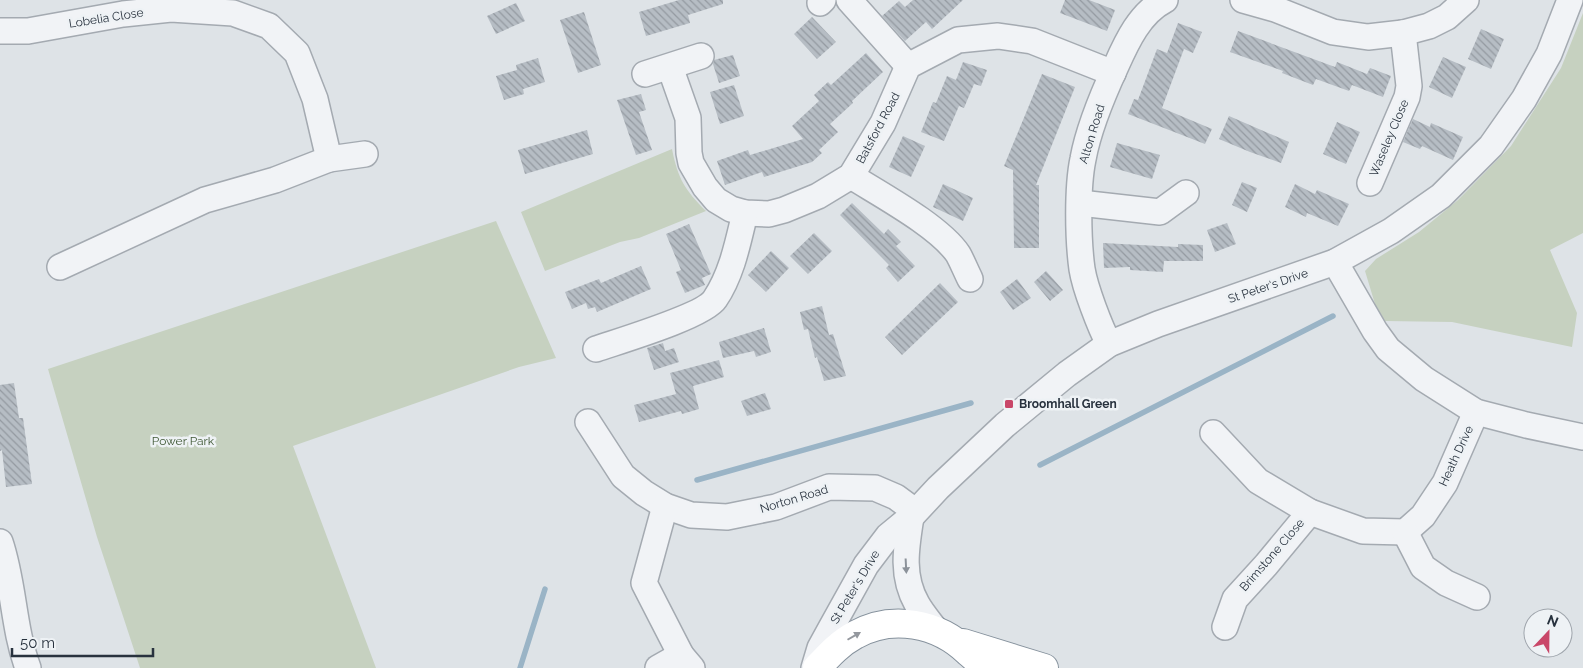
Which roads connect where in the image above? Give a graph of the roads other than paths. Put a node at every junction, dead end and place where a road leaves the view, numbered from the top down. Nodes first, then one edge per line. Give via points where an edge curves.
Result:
1 (849, 0) edge
2 (1165, 0) edge
3 (1243, 0) edge
4 (1466, 0) edge
5 (1570, 0) edge
6 (171, 4) edge
7 (1277, 5) edge
8 (0, 31) edge
9 (1402, 33) junction
10 (701, 56) dead end
11 (908, 66) junction
12 (670, 67) junction
13 (1113, 73) junction
14 (645, 74) dead end
15 (365, 154) dead end
16 (329, 160) junction
17 (851, 176) junction
18 (1368, 182) dead end
19 (1186, 193) dead end
20 (1080, 203) junction
21 (745, 213) junction
22 (1335, 262) junction
23 (60, 268) dead end
24 (970, 279) dead end
25 (1109, 344) junction
26 (596, 349) dead end
27 (1476, 412) junction
28 (588, 422) dead end
29 (1212, 432) dead end
30 (1583, 437) edge
31 (665, 506) junction
32 (1310, 512) junction
33 (913, 514) junction
34 (1405, 532) junction
35 (0, 542) edge
36 (1477, 597) dead end
37 (1225, 627) dead end
38 (946, 635) junction
39 (687, 662) edge
40 (28, 668) edge
41 (658, 668) edge
42 (816, 668) edge
43 (985, 668) edge
44 (1044, 668) edge

1 - 11 street
2 - 13 street, Alton Road via 1142,18
3 - 7 street
4 - 9 street via 1430,26
5 - 22 street, St Peter's Drive via 1549,54 1524,99 1491,146 1441,196 1391,231
6 - 8 street, Lobelia Close via 28,31
6 - 16 street, Lobelia Close via 233,13 269,26 297,53 315,99
7 - 9 street via 1333,32 1368,37
9 - 18 street, Waseley Close via 1408,91
10 - 12 street
11 - 13 street via 958,40 998,36 1032,41
11 - 17 street, Batsford Road via 883,123
12 - 14 street
12 - 21 street, Batsford Road via 688,118 689,153 697,176 716,200
13 - 20 street, Alton Road via 1088,138 1083,158
15 - 16 street
16 - 23 street via 205,200
17 - 21 street, Batsford Road via 818,196 784,210 768,214
17 - 24 street via 941,237 957,254
19 - 20 street via 1160,212
20 - 25 street, Alton Road via 1082,269
21 - 26 street via 731,267 714,301 687,317
22 - 25 street, St Peter's Drive
22 - 27 street via 1388,349 1424,379
25 - 33 street, St Peter's Drive via 1006,426
27 - 30 street
27 - 34 street, Heath Drive via 1445,482 1422,516
28 - 31 street, Norton Road via 623,476
29 - 32 street via 1258,481
31 - 33 street, Norton Road via 691,515 728,517 776,507 830,488 875,488 896,497
31 - 39 street via 644,582
32 - 34 street via 1363,532
32 - 37 street, Brimstone Close via 1234,599
33 -> 38 street via 905,556 906,577 917,604
33 - 42 street, St Peter's Drive via 888,536 866,565 820,648
34 - 36 street via 1422,568
35 - 40 street
42 -> 38 highway via 835,648 855,634 878,625 917,624
38 - 43 highway
38 - 44 highway
39 - 41 street

